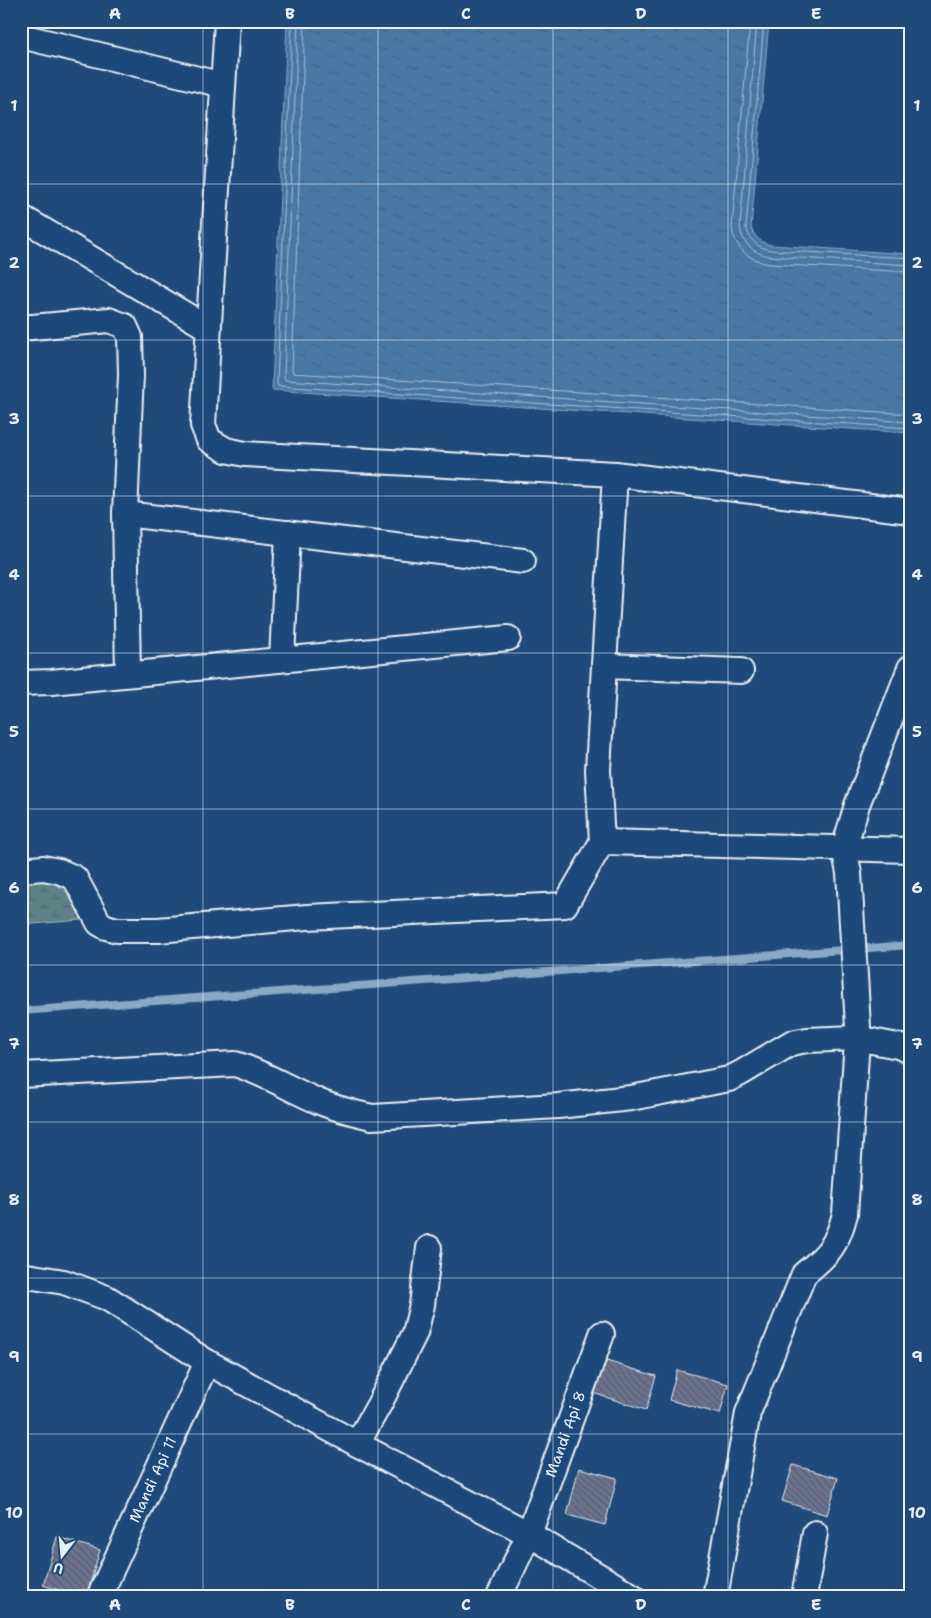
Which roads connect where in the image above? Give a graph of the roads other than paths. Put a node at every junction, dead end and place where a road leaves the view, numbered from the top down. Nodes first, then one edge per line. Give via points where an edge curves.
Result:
1 (227, 21) edge
2 (21, 36) edge
3 (223, 85) junction
4 (21, 217) edge
5 (21, 328) edge
6 (208, 328) junction
7 (615, 474) junction
8 (910, 511) edge
9 (125, 514) junction
10 (288, 533) junction
11 (523, 561) dead end
12 (508, 638) dead end
13 (282, 659) junction
14 (604, 666) junction
15 (910, 668) edge
16 (741, 671) dead end
17 (128, 674) junction
18 (21, 683) edge
19 (602, 842) junction
20 (844, 848) junction
21 (906, 850) edge
22 (21, 870) edge
23 (857, 1033) junction
24 (910, 1051) edge
25 (21, 1075) edge
26 (429, 1248) dead end
27 (21, 1275) edge
28 (602, 1334) dead end
29 (207, 1362) junction
30 (357, 1444) junction
31 (815, 1533) dead end
32 (529, 1534) junction
33 (98, 1597) edge
34 (499, 1597) edge
35 (634, 1597) edge
36 (714, 1597) edge
37 (804, 1597) edge

1 - 3 street
2 - 3 street
3 - 6 street
4 - 6 street
5 - 9 street via 109,320 125,326 130,337 131,374
6 - 7 street via 203,425 209,440 226,450 245,454
7 - 8 street
7 - 14 street
9 - 10 street
9 - 17 street
10 - 11 street
10 - 13 street
12 - 13 street
13 - 17 street
14 - 16 street
14 - 19 street via 598,770
15 - 20 street via 857,805
17 - 18 street
19 - 20 street
19 - 22 street via 565,905 307,917 158,930 117,930 99,924 75,878 43,868
20 - 21 street
20 - 23 street via 849,873
23 - 24 street
23 - 25 street via 792,1043 729,1079 631,1098 558,1106 372,1117 319,1102 255,1070 235,1064
23 - 36 street via 845,1214 834,1245 804,1274 748,1413
26 - 30 street via 415,1333
27 - 29 street via 64,1282 107,1298
28 - 32 street, Mandi Api 8
29 - 30 street
29 - 33 street, Mandi Api 11
30 - 32 street
31 - 37 street
32 - 34 street, Mandi Api 8
32 - 35 street

